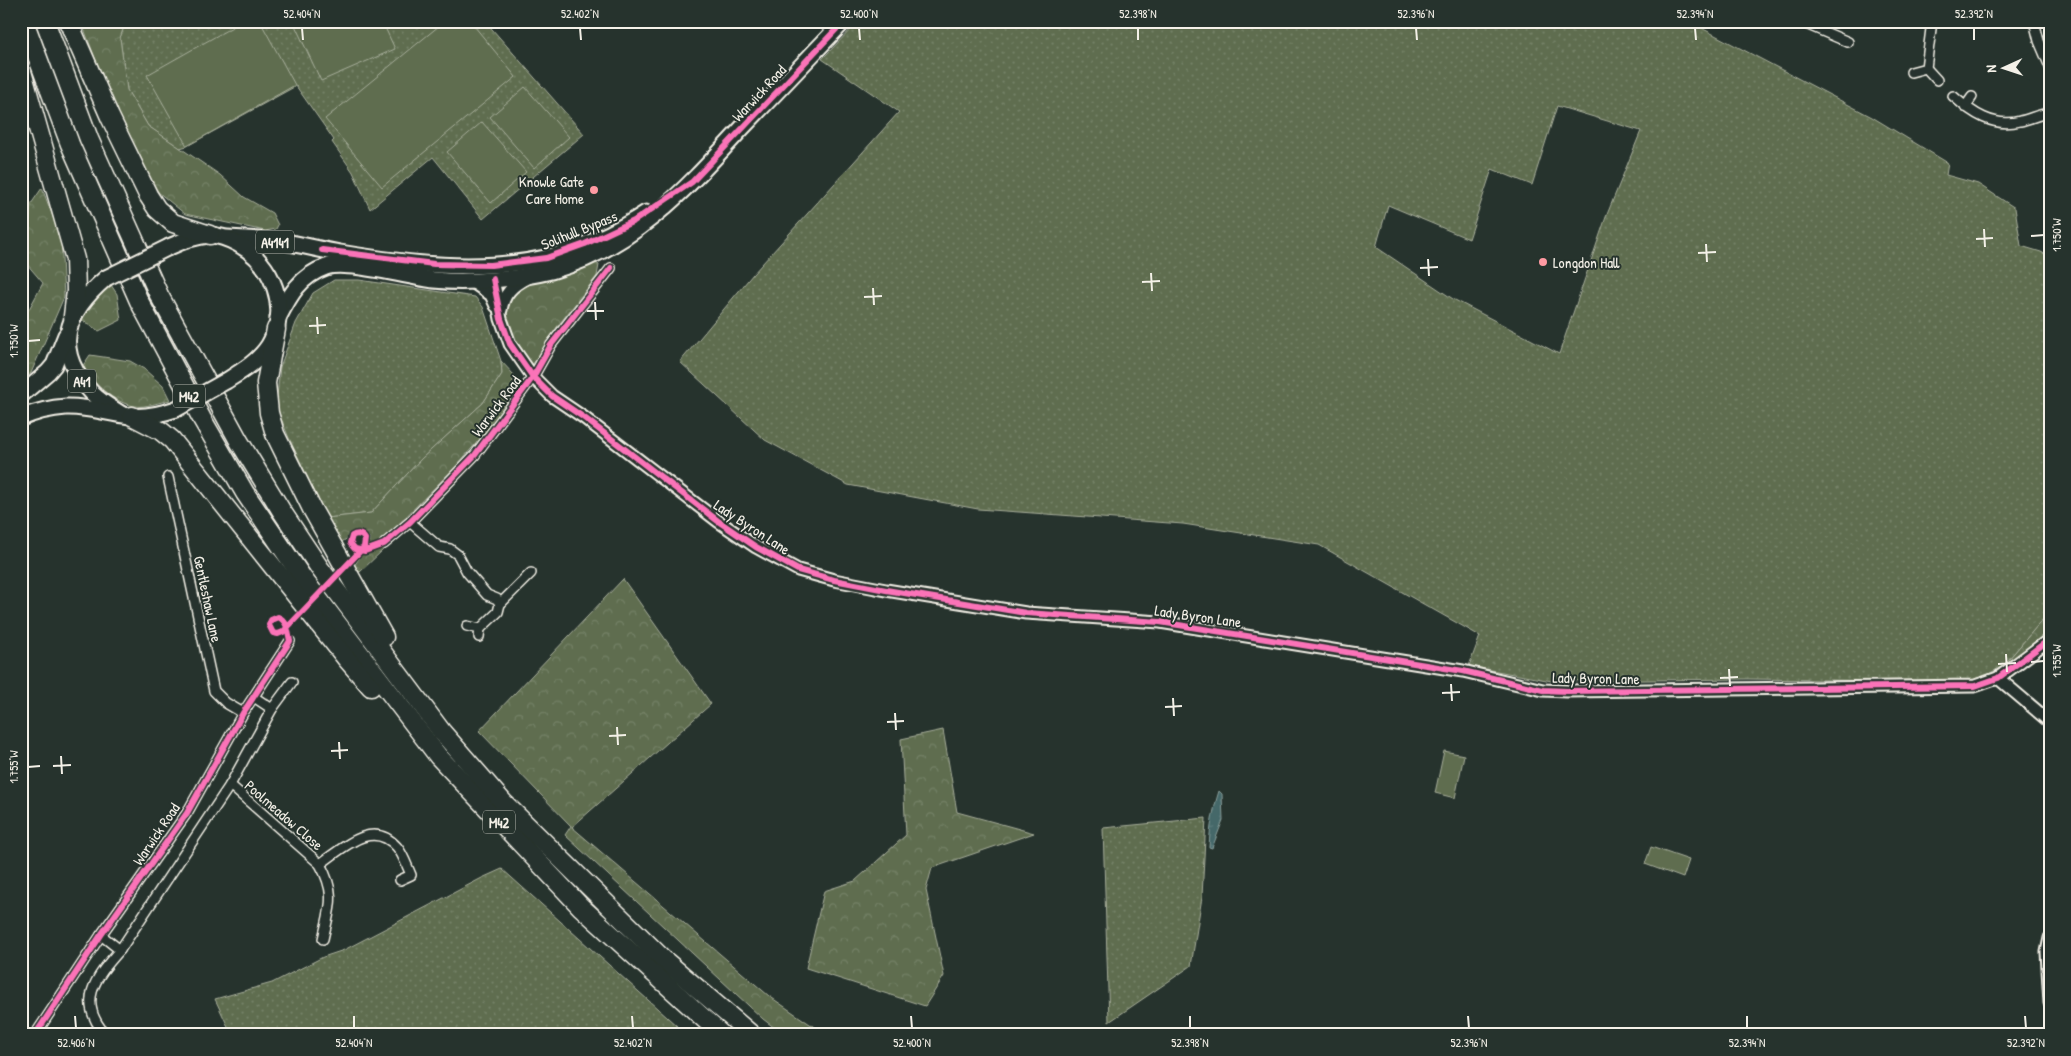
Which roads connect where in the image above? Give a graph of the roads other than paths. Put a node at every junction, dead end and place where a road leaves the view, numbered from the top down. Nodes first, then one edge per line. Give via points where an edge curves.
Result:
1 (24, 21) edge
2 (45, 21) edge
3 (68, 21) edge
4 (844, 21) edge
5 (1799, 21) edge
6 (1932, 21) edge
7 (2034, 21) edge
8 (1848, 42) dead end
9 (2050, 67) edge
10 (21, 68) edge
11 (1926, 68) junction
12 (1911, 72) dead end
13 (1937, 80) dead end
14 (1953, 96) dead end
15 (1972, 97) dead end
16 (1965, 107) junction
17 (2050, 113) edge
18 (692, 182) junction
19 (219, 236) junction
20 (398, 260) junction
21 (611, 268) dead end
22 (537, 273) junction
23 (493, 279) junction
24 (470, 280) junction
25 (500, 314) junction
26 (70, 324) junction
27 (277, 324) junction
28 (533, 377) junction
29 (21, 395) edge
30 (127, 416) junction
31 (21, 418) edge
32 (168, 477) dead end
33 (410, 522) junction
34 (384, 544) dead end
35 (531, 573) dead end
36 (500, 604) junction
37 (467, 626) dead end
38 (2050, 639) edge
39 (290, 642) dead end
40 (1998, 678) junction
41 (292, 682) dead end
42 (254, 697) junction
43 (272, 709) junction
44 (243, 713) junction
45 (2050, 722) edge
46 (420, 734) junction
47 (230, 785) junction
48 (503, 802) junction
49 (320, 864) junction
50 (400, 880) dead end
51 (101, 935) junction
52 (2050, 938) edge
53 (323, 939) dead end
54 (120, 950) junction
55 (2050, 1003) edge
56 (34, 1035) edge
57 (106, 1035) edge
58 (722, 1035) edge
59 (752, 1035) edge

1 - 46 highway, M42 via 70,144 139,301 202,419 245,493 304,580
2 - 48 highway, M42 via 89,139 159,296 239,441 321,570 442,732
3 - 19 highway via 110,117 157,209 172,223
4 - 18 main road, Warwick Road / A4141
5 - 8 street
6 - 11 street
7 - 9 street
10 - 26 highway via 75,259 76,291
11 - 12 street
11 - 13 street
14 - 16 street
15 - 16 street
16 - 17 street via 1996,122 2019,122
18 - 20 main road, Solihull Bypass / A4141 via 634,221 546,258 491,265
18 - 22 main road, Solihull Bypass / A4141 via 641,228 617,243 571,264
19 - 20 main road, A4141 via 285,242 342,254
19 - 26 main road, A41, bridge via 190,238 106,278 90,292
19 - 27 main road, A41 via 247,249 272,278 278,294
20 - 23 main road via 419,268 483,272
21 - 28 street, Warwick Road via 552,345
22 - 23 main road, Solihull Bypass / A4141
22 - 25 street via 514,285 506,294
23 - 24 main road, Solihull Bypass / A4141
23 - 25 street, Lady Byron Lane
24 - 25 street via 491,295
24 - 27 main road, Solihull Bypass / A4141 via 434,280 348,266 327,266 300,281
25 - 28 street, Lady Byron Lane via 510,344
26 - 29 main road, A41 via 54,365
26 - 30 main road, A41 via 70,354 83,383 94,396
27 - 30 main road, A41, bridge via 263,353 226,381 176,409 156,415
27 - 48 highway via 267,374 266,398 284,454 373,619 403,666
28 - 33 street, Warwick Road via 475,455
28 - 40 street, Lady Byron Lane via 552,396 756,547 798,570 834,580 1026,613 1160,622 1463,671 1543,690 1975,686
30 - 31 main road, A41 via 66,407
30 - 46 highway via 161,431 172,440 345,657 384,702
32 - 44 street, Gentleshaw Lane via 214,691
33 - 34 street, Warwick Road
33 - 36 street via 439,547 458,555 467,572 487,595
35 - 36 street
36 - 37 street via 498,612 479,633
38 - 40 street, Lady Byron Lane
39 - 42 street, Warwick Road
40 - 45 street
41 - 43 street
42 - 43 street
42 - 44 street, Warwick Road
43 - 47 street
44 - 51 street, Warwick Road via 187,813
46 - 58 highway, M42 via 581,908
47 - 49 street, Poolmeadow Close
47 - 54 street
48 - 59 highway, M42 via 662,958
49 - 50 street, Poolmeadow Close via 357,838 370,834 385,837 398,847 411,875
49 - 53 street, Poolmeadow Close via 332,902
51 - 54 street
51 - 56 street, Warwick Road
52 - 55 street via 2047,952
54 - 57 street via 96,980 90,994 91,1012

